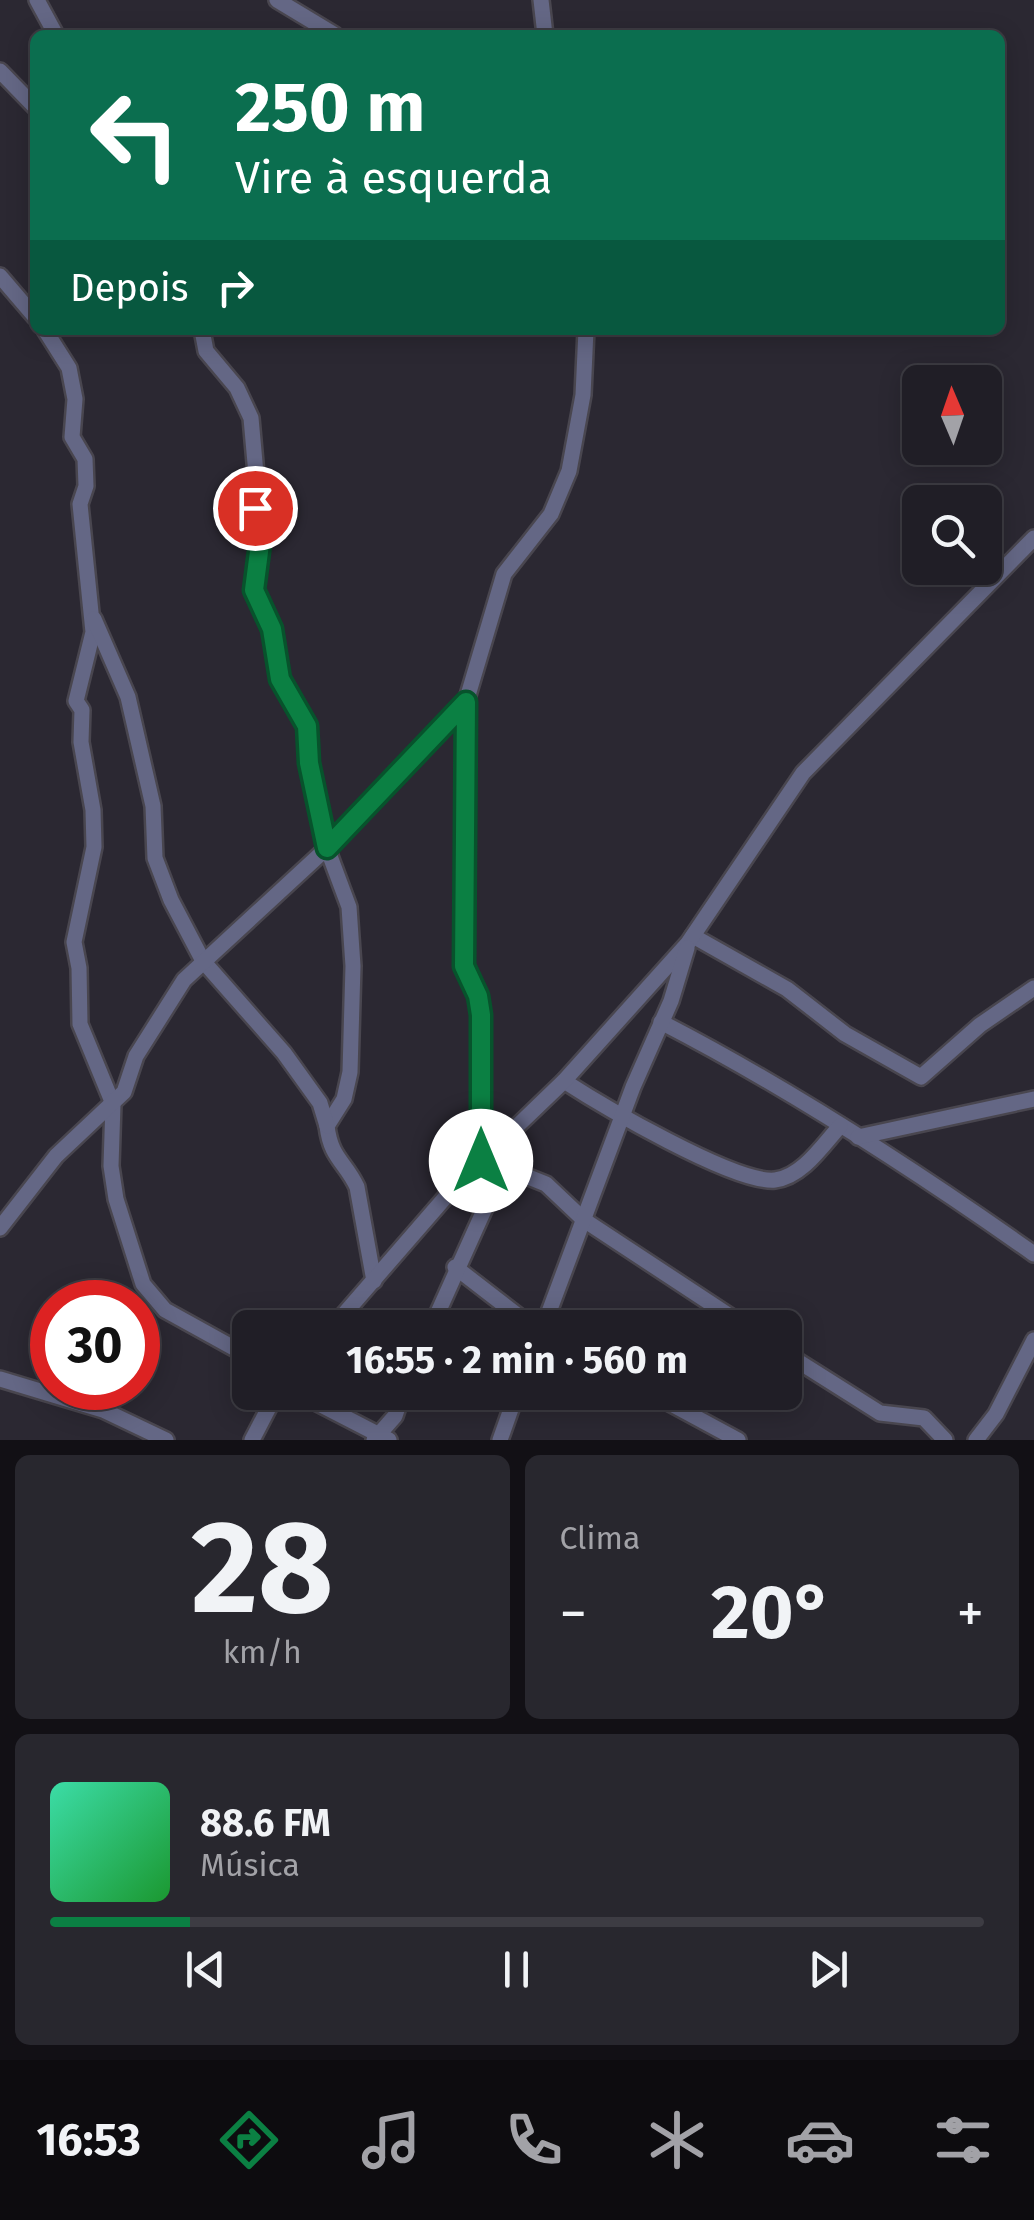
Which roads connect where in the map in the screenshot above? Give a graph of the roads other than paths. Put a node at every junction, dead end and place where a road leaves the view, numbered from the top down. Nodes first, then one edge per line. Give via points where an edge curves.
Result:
1 (37, 0) edge
2 (277, 0) edge
3 (541, 0) edge
4 (53, 30) edge
5 (327, 30) edge
6 (545, 30) edge
7 (0, 71) edge
8 (30, 102) edge
9 (0, 276) edge
10 (30, 311) edge
11 (48, 335) edge
12 (203, 335) edge
13 (586, 335) edge
14 (1034, 538) edge
15 (90, 612) junction
16 (466, 702) junction
17 (327, 848) junction
18 (691, 939) junction
19 (203, 962) junction
20 (1034, 988) edge
21 (661, 1022) junction
22 (564, 1081) junction
23 (1034, 1099) edge
24 (113, 1104) junction
25 (621, 1118) junction
26 (327, 1126) junction
27 (840, 1126) junction
28 (858, 1137) junction
29 (477, 1165) junction
30 (499, 1177) junction
31 (584, 1220) junction
32 (0, 1228) edge
33 (1034, 1254) edge
34 (455, 1267) junction
35 (374, 1282) junction
36 (348, 1310) edge
37 (438, 1310) edge
38 (511, 1310) edge
39 (550, 1310) edge
40 (721, 1310) edge
41 (1034, 1340) edge
42 (232, 1347) edge
43 (802, 1364) edge
44 (0, 1379) edge
45 (268, 1410) edge
46 (328, 1410) edge
47 (397, 1410) edge
48 (511, 1410) edge
49 (682, 1410) edge
50 (380, 1439) edge
51 (166, 1440) edge
52 (252, 1440) edge
53 (500, 1440) edge
54 (738, 1440) edge
55 (945, 1440) edge
56 (976, 1440) edge

1 - 4 street
2 - 5 street
3 - 6 street
7 - 8 street
9 - 10 street
11 - 15 street via 69,368 72,437 85,458 80,504
12 - 17 street via 206,351 237,388 251,418 260,544 254,590 272,629 280,679 307,726
13 - 16 street via 569,471 535,540 504,574
14 - 18 street via 803,772
15 - 19 street via 128,697 152,806 155,858
15 - 24 street via 93,632 76,701 94,847 74,942 80,1024
16 - 17 street
16 - 29 street via 464,966 481,1015
17 - 19 street
17 - 26 street via 350,907 353,966 350,1072 344,1099
18 - 20 street via 788,989 844,1034 921,1077
18 - 21 street
18 - 22 street
19 - 24 street via 158,1019
19 - 26 street via 284,1053 320,1103
21 - 25 street
21 - 27 street
22 - 25 street
22 - 29 street
23 - 28 street
24 - 32 street via 56,1156
24 - 42 street via 113,1182 143,1284 166,1310
25 - 27 street via 750,1176 774,1180 792,1174
25 - 31 street
26 - 35 street via 332,1157 358,1188
27 - 28 street
28 - 33 street
29 - 30 street
29 - 35 street
30 - 31 street via 546,1184
30 - 34 street
31 - 39 street
31 - 40 street
34 - 37 street
34 - 38 street
35 - 36 street
41 - 56 street
43 - 55 street via 880,1413 924,1418
44 - 51 street via 103,1410
45 - 52 street
46 - 50 street
47 - 50 street
48 - 53 street
49 - 54 street

